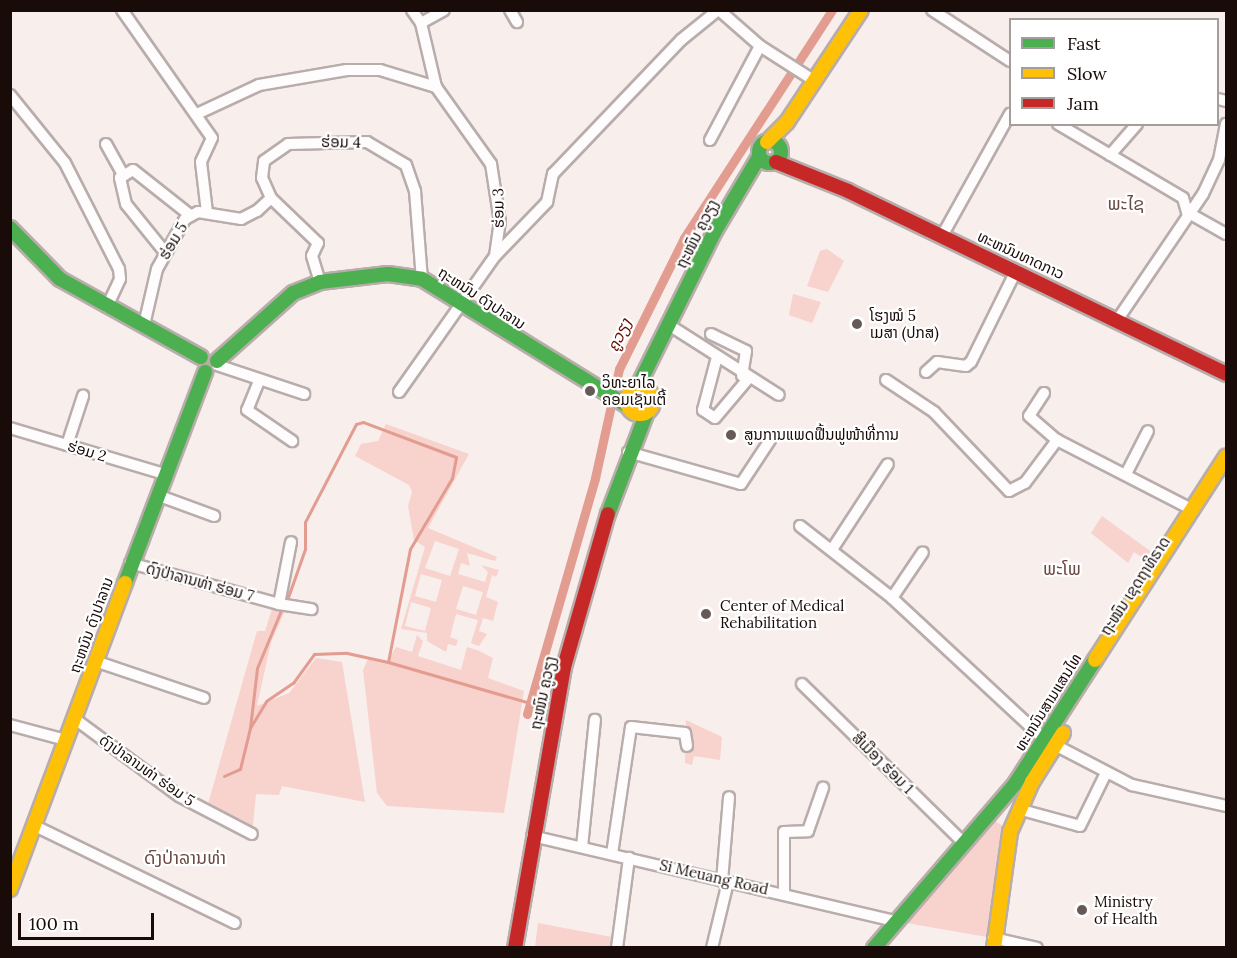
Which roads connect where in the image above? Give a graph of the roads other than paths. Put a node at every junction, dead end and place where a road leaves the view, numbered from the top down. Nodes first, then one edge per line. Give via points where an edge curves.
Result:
1 (123, 10) edge
2 (412, 10) edge
3 (444, 10) edge
4 (510, 10) edge
5 (719, 10) edge
6 (861, 10) edge
7 (932, 10) edge
8 (518, 22) dead end
9 (421, 23) junction
10 (760, 46) junction
11 (1009, 60) edge
12 (811, 79) junction
13 (436, 87) junction
14 (10, 95) edge
15 (199, 113) junction
16 (1009, 118) edge
17 (788, 122) junction
18 (1227, 124) edge
19 (1061, 126) edge
20 (1135, 126) edge
21 (710, 140) dead end
22 (767, 141) junction
23 (106, 144) dead end
24 (1110, 155) junction
25 (778, 156) junction
26 (759, 157) junction
27 (123, 175) junction
28 (739, 189) junction
29 (271, 198) junction
30 (207, 212) junction
31 (1187, 212) junction
32 (190, 215) junction
33 (10, 228) edge
34 (1227, 234) edge
35 (942, 236) junction
36 (164, 251) junction
37 (495, 256) junction
38 (1016, 271) junction
39 (422, 279) junction
40 (320, 282) junction
41 (464, 303) junction
42 (107, 307) junction
43 (1118, 319) junction
44 (144, 325) junction
45 (669, 325) junction
46 (711, 334) dead end
47 (717, 357) junction
48 (656, 359) junction
49 (213, 366) junction
50 (926, 372) dead end
51 (1227, 374) edge
52 (745, 377) junction
53 (886, 380) dead end
54 (259, 381) junction
55 (399, 392) dead end
56 (1044, 393) dead end
57 (304, 394) dead end
58 (779, 395) dead end
59 (83, 396) dead end
60 (629, 398) junction
61 (652, 398) junction
62 (647, 412) junction
63 (10, 428) edge
64 (1148, 431) dead end
65 (770, 440) dead end
66 (1056, 440) junction
67 (292, 441) dead end
68 (66, 445) junction
69 (628, 452) junction
70 (1227, 457) edge
71 (888, 464) dead end
72 (164, 474) junction
73 (1126, 474) junction
74 (1227, 477) edge
75 (157, 495) junction
76 (1192, 510) junction
77 (214, 516) dead end
78 (800, 526) dead end
79 (291, 542) dead end
80 (833, 548) junction
81 (923, 552) dead end
82 (130, 563) junction
83 (892, 598) junction
84 (280, 604) junction
85 (312, 609) dead end
86 (95, 661) junction
87 (802, 684) dead end
88 (204, 698) dead end
89 (75, 719) junction
90 (595, 720) dead end
91 (10, 725) edge
92 (66, 740) junction
93 (1050, 742) junction
94 (687, 746) dead end
95 (1106, 773) junction
96 (1015, 784) junction
97 (823, 788) dead end
98 (729, 797) dead end
99 (1227, 806) edge
100 (1018, 809) junction
101 (979, 825) junction
102 (35, 826) junction
103 (1010, 832) junction
104 (252, 834) dead end
105 (532, 836) junction
106 (963, 842) junction
107 (582, 847) junction
108 (612, 854) junction
109 (629, 858) junction
110 (725, 882) junction
111 (10, 889) edge
112 (784, 892) junction
113 (895, 921) junction
114 (236, 923) dead end
115 (993, 943) edge
116 (515, 948) edge
117 (617, 948) edge
118 (712, 948) edge
119 (874, 948) edge
120 (1037, 948) edge

1 - 15 street
2 - 9 street
3 - 9 street
4 - 8 street
5 - 10 street
5 - 37 street via 681,40 552,174 547,202
6 - 12 street
7 - 11 street
9 - 13 street
10 - 12 street
10 - 21 street
12 - 17 street
13 - 15 street via 380,70 347,70 259,85
13 - 37 street, ຮ່ອມ 3 via 477,139 498,183
14 - 42 street via 65,163 119,269 120,279
15 - 30 street via 212,138 201,159
16 - 35 street
17 - 22 street
17 - 25 street
18 - 31 street via 1220,160 1203,195
19 - 24 street
20 - 24 street
22 - 25 street
22 - 26 street, ຖະໜົນ ຄູວຽງ
23 - 27 street
24 - 31 street via 1183,198
25 - 26 street
25 - 28 street, ຖະໜົນ ຄູວຽງ
25 - 35 street, ທະຫນົນທາດກາວ
26 - 28 street, ຖະໜົນ ຄູວຽງ
27 - 32 street via 136,172
27 - 36 street via 118,183 126,204
28 - 45 street, ຖະໜົນ ຄູວຽງ
29 - 30 street, ຮ່ອມ 5 via 248,217
29 - 39 street, ຮ່ອມ 4 via 261,170 264,161 281,147 338,139 379,147 406,165 414,181
29 - 40 street via 318,243 312,256
30 - 32 street, ຮ່ອມ 5
31 - 34 street
31 - 43 street
32 - 36 street, ຮ່ອມ 5
33 - 42 street via 60,279
35 - 38 street, ທະຫນົນທາດກາວ
36 - 44 street, ຮ່ອມ 5
37 - 41 street
38 - 43 street, ທະຫນົນທາດກາວ
38 - 50 street via 971,362 966,366 937,362
39 - 40 street, ຖະຫນົນ ດົງປາລານ via 388,274
39 - 41 street, ຖະຫນົນ ດົງປາລານ
40 - 49 street, ຖະຫນົນ ດົງປາລານ via 293,293
41 - 55 street
41 - 60 street, ຖະຫນົນ ດົງປາລານ via 517,342 601,389
42 - 44 street
43 - 51 street, ທະຫນົນທາດກາວ
44 - 49 street via 201,357 211,354
45 - 47 street
45 - 48 street, ຖະໜົນ ຄູວຽງ
46 - 52 street via 746,351
47 - 52 street
47 - 52 street via 703,411 716,418
48 - 60 street, ຖະໜົນ ຄູວຽງ
48 - 61 street, ຖະໜົນ ຄູວຽງ
49 - 54 street
49 - 72 street, ຖະຫນົນ ດົງປາລານ
52 - 58 street
53 - 66 street via 934,412 1009,491 1025,483
54 - 57 street
54 - 67 street via 247,410
56 - 66 street via 1029,416
59 - 68 street
60 - 61 street, ຖະຫນົນ ດົງປາລານ
60 - 62 street
60 - 69 street, ຖະໜົນ ຄູວຽງ
61 - 62 street, ຖະໜົນ ຄູວຽງ
62 - 69 street, ຖະໜົນ ຄູວຽງ
63 - 68 street, ຮ່ອມ 2
64 - 73 street
65 - 69 street via 741,484
66 - 73 street
68 - 72 street, ຮ່ອມ 2
69 - 105 street, ຖະໜົນ ຄູວຽງ via 564,667
70 - 76 street, ທະຫນົນສາມແສນໄທ
71 - 80 street
72 - 75 street, ຖະຫນົນ ດົງປາລານ
73 - 76 street
74 - 93 street, ຖະໜົນ ເຊດຖາທິຣາດ
75 - 77 street
75 - 82 street, ຖະຫນົນ ດົງປາລານ
76 - 93 street, ທະຫນົນສາມແສນໄທ
78 - 80 street
79 - 84 street
80 - 83 street
81 - 83 street
82 - 84 street, ດົງປ່າລານທ່າ ຮ່ອມ 7
82 - 86 street, ຖະຫນົນ ດົງປາລານ
83 - 93 street
84 - 85 street, ດົງປ່າລານທ່າ ຮ່ອມ 7
86 - 88 street
86 - 89 street, ຖະຫນົນ ດົງປາລານ
87 - 106 street, ສີເມືອງ ຮ່ອມ 1
89 - 92 street, ຖະຫນົນ ດົງປາລານ
89 - 104 street, ດົງປ່າລານທ່າ ຮ່ອມ 5 via 179,796
90 - 107 street
91 - 92 street
92 - 102 street, ຖະຫນົນ ດົງປາລານ
93 - 95 street
93 - 96 street, ທະຫນົນສາມແສນໄທ
93 - 100 street, ຖະໜົນ ເຊດຖາທິຣາດ
94 - 108 street via 685,733 631,727
95 - 99 street via 1171,796
95 - 100 street via 1080,826
96 - 100 street via 1002,811 1010,819
96 - 101 street, ທະຫນົນສາມແສນໄທ
97 - 112 street via 808,831 783,832
98 - 110 street
100 - 103 street, ຖະໜົນ ເຊດຖາທິຣາດ
101 - 103 street via 993,820
101 - 106 street, ທະຫນົນສາມແສນໄທ
102 - 111 street, ຖະຫນົນ ດົງປາລານ
102 - 114 street
103 - 115 street, ຖະໜົນ ເຊດຖາທິຣາດ
105 - 107 street, Si Meuang Road
105 - 116 street, ຖະໜົນ ຄູວຽງ
106 - 113 street, ທະຫນົນສາມແສນໄທ
107 - 108 street, Si Meuang Road
108 - 109 street, Si Meuang Road
109 - 110 street, Si Meuang Road
109 - 117 street
110 - 112 street, Si Meuang Road
110 - 118 street
112 - 113 street, Si Meuang Road
113 - 119 street, ທະຫນົນສາມແສນໄທ
115 - 120 street

